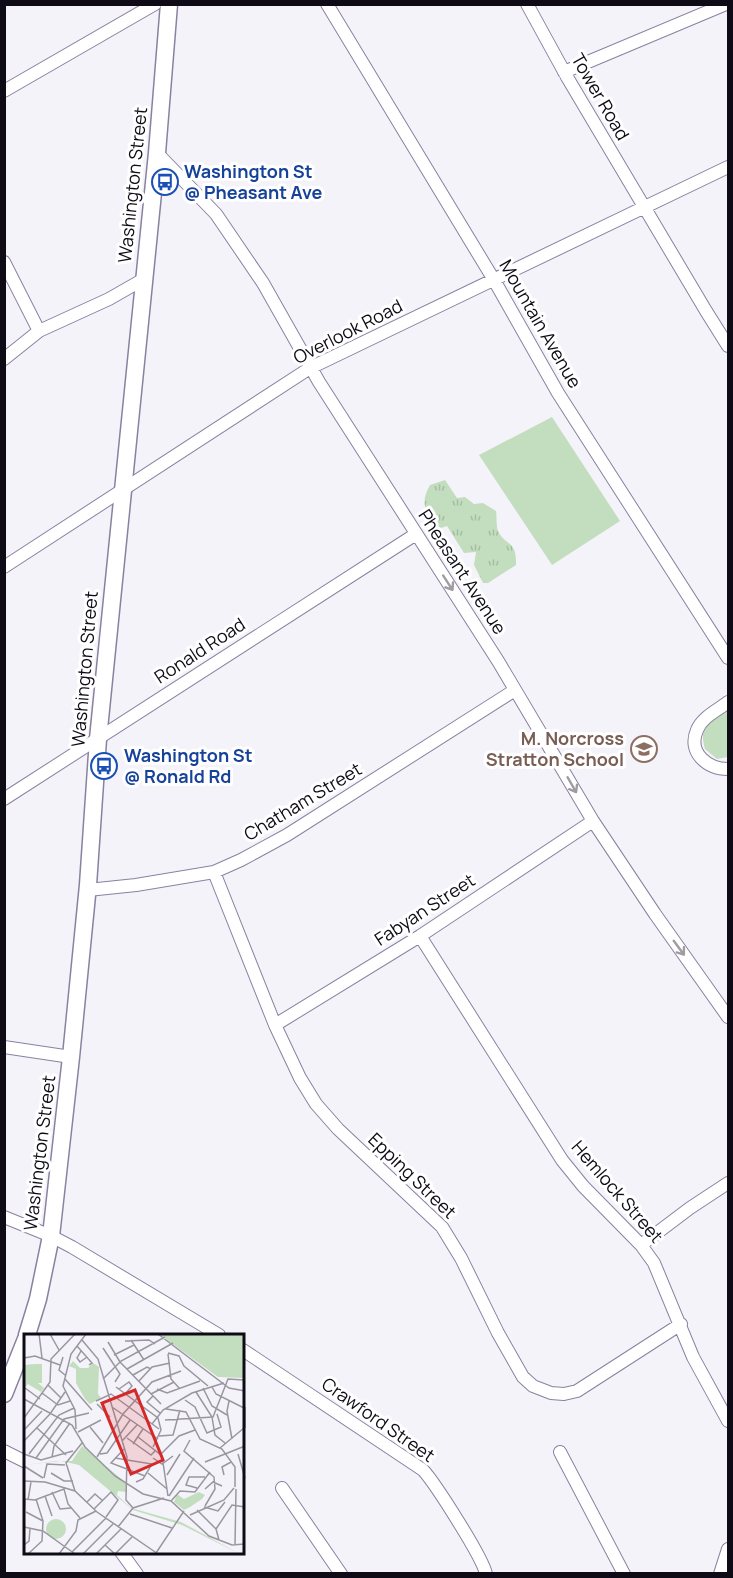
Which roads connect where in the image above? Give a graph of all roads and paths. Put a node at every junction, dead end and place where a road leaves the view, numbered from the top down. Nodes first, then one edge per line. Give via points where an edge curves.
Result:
1 (155, 4) edge
2 (170, 4) edge
3 (327, 4) edge
4 (527, 4) edge
5 (726, 4) edge
6 (564, 72) junction
7 (4, 91) edge
8 (157, 153) junction
9 (729, 167) edge
10 (644, 207) junction
11 (4, 262) edge
12 (144, 279) junction
13 (494, 280) junction
14 (39, 331) junction
15 (729, 346) edge
16 (4, 359) edge
17 (310, 369) junction
18 (122, 492) junction
19 (416, 534) junction
20 (4, 567) edge
21 (729, 658) edge
22 (515, 690) junction
23 (729, 702) edge
24 (98, 739) junction
25 (729, 769) edge
26 (4, 799) edge
27 (593, 821) junction
28 (214, 872) junction
29 (88, 890) junction
30 (420, 936) junction
31 (729, 1017) edge
32 (275, 1025) junction
33 (4, 1047) edge
34 (71, 1057) junction
35 (729, 1183) edge
36 (4, 1217) edge
37 (51, 1236) junction
38 (641, 1245) junction
39 (681, 1324) junction
40 (27, 1334) edge
41 (217, 1334) edge
42 (24, 1344) edge
43 (244, 1351) edge
44 (4, 1394) edge
45 (729, 1421) edge
46 (4, 1452) edge
47 (560, 1452) dead end
48 (24, 1461) edge
49 (282, 1488) dead end
50 (729, 1549) edge
51 (123, 1554) edge
52 (138, 1574) edge
53 (341, 1574) edge
54 (486, 1574) edge
55 (624, 1574) edge
56 (720, 1574) edge

1 - 7 street
2 - 8 street, Washington Street
3 - 13 street, Mountain Avenue
4 - 6 street, Tower Road
5 - 6 street
6 - 10 street, Tower Road
8 - 12 street, Washington Street
8 - 17 street, Pheasant Avenue via 216,214 263,283
9 - 10 street, Overlook Road
10 - 13 street, Overlook Road
10 - 15 street, Tower Road
11 - 14 street
12 - 14 street
12 - 18 street, Washington Street
13 - 17 street, Overlook Road
13 - 21 street, Mountain Avenue via 558,393
14 - 16 street
17 - 18 street, Overlook Road
17 - 19 street, Pheasant Avenue
18 - 20 street, Overlook Road
18 - 24 street, Washington Street
19 -> 22 street, Pheasant Avenue
19 - 24 street, Ronald Road
22 -> 27 street, Pheasant Avenue
22 - 28 street, Chatham Street via 273,843
23 - 25 street via 705,718 694,745 709,766
24 - 26 street, Ronald Road
24 - 29 street, Washington Street
27 - 30 street, Fabyan Street
27 -> 31 street, Pheasant Avenue
28 - 29 street, Chatham Street
28 - 32 street, Epping Street
29 - 34 street, Washington Street
30 - 32 street, Fabyan Street
30 - 38 street, Hemlock Street via 562,1160
32 - 39 street, Epping Street via 300,1078 326,1116 442,1227 498,1333 533,1386 551,1393 577,1391
33 - 34 street
34 - 37 street, Washington Street
35 - 38 street
36 - 37 street
37 - 40 street, Washington Street
37 - 41 street
38 - 39 street, Hemlock Street via 654,1263
39 - 45 street, Hemlock Street via 693,1357
42 - 44 street
43 - 54 street, Crawford Street via 423,1470
46 - 48 street
47 - 55 street
49 - 53 street
50 - 56 street
51 - 52 street

